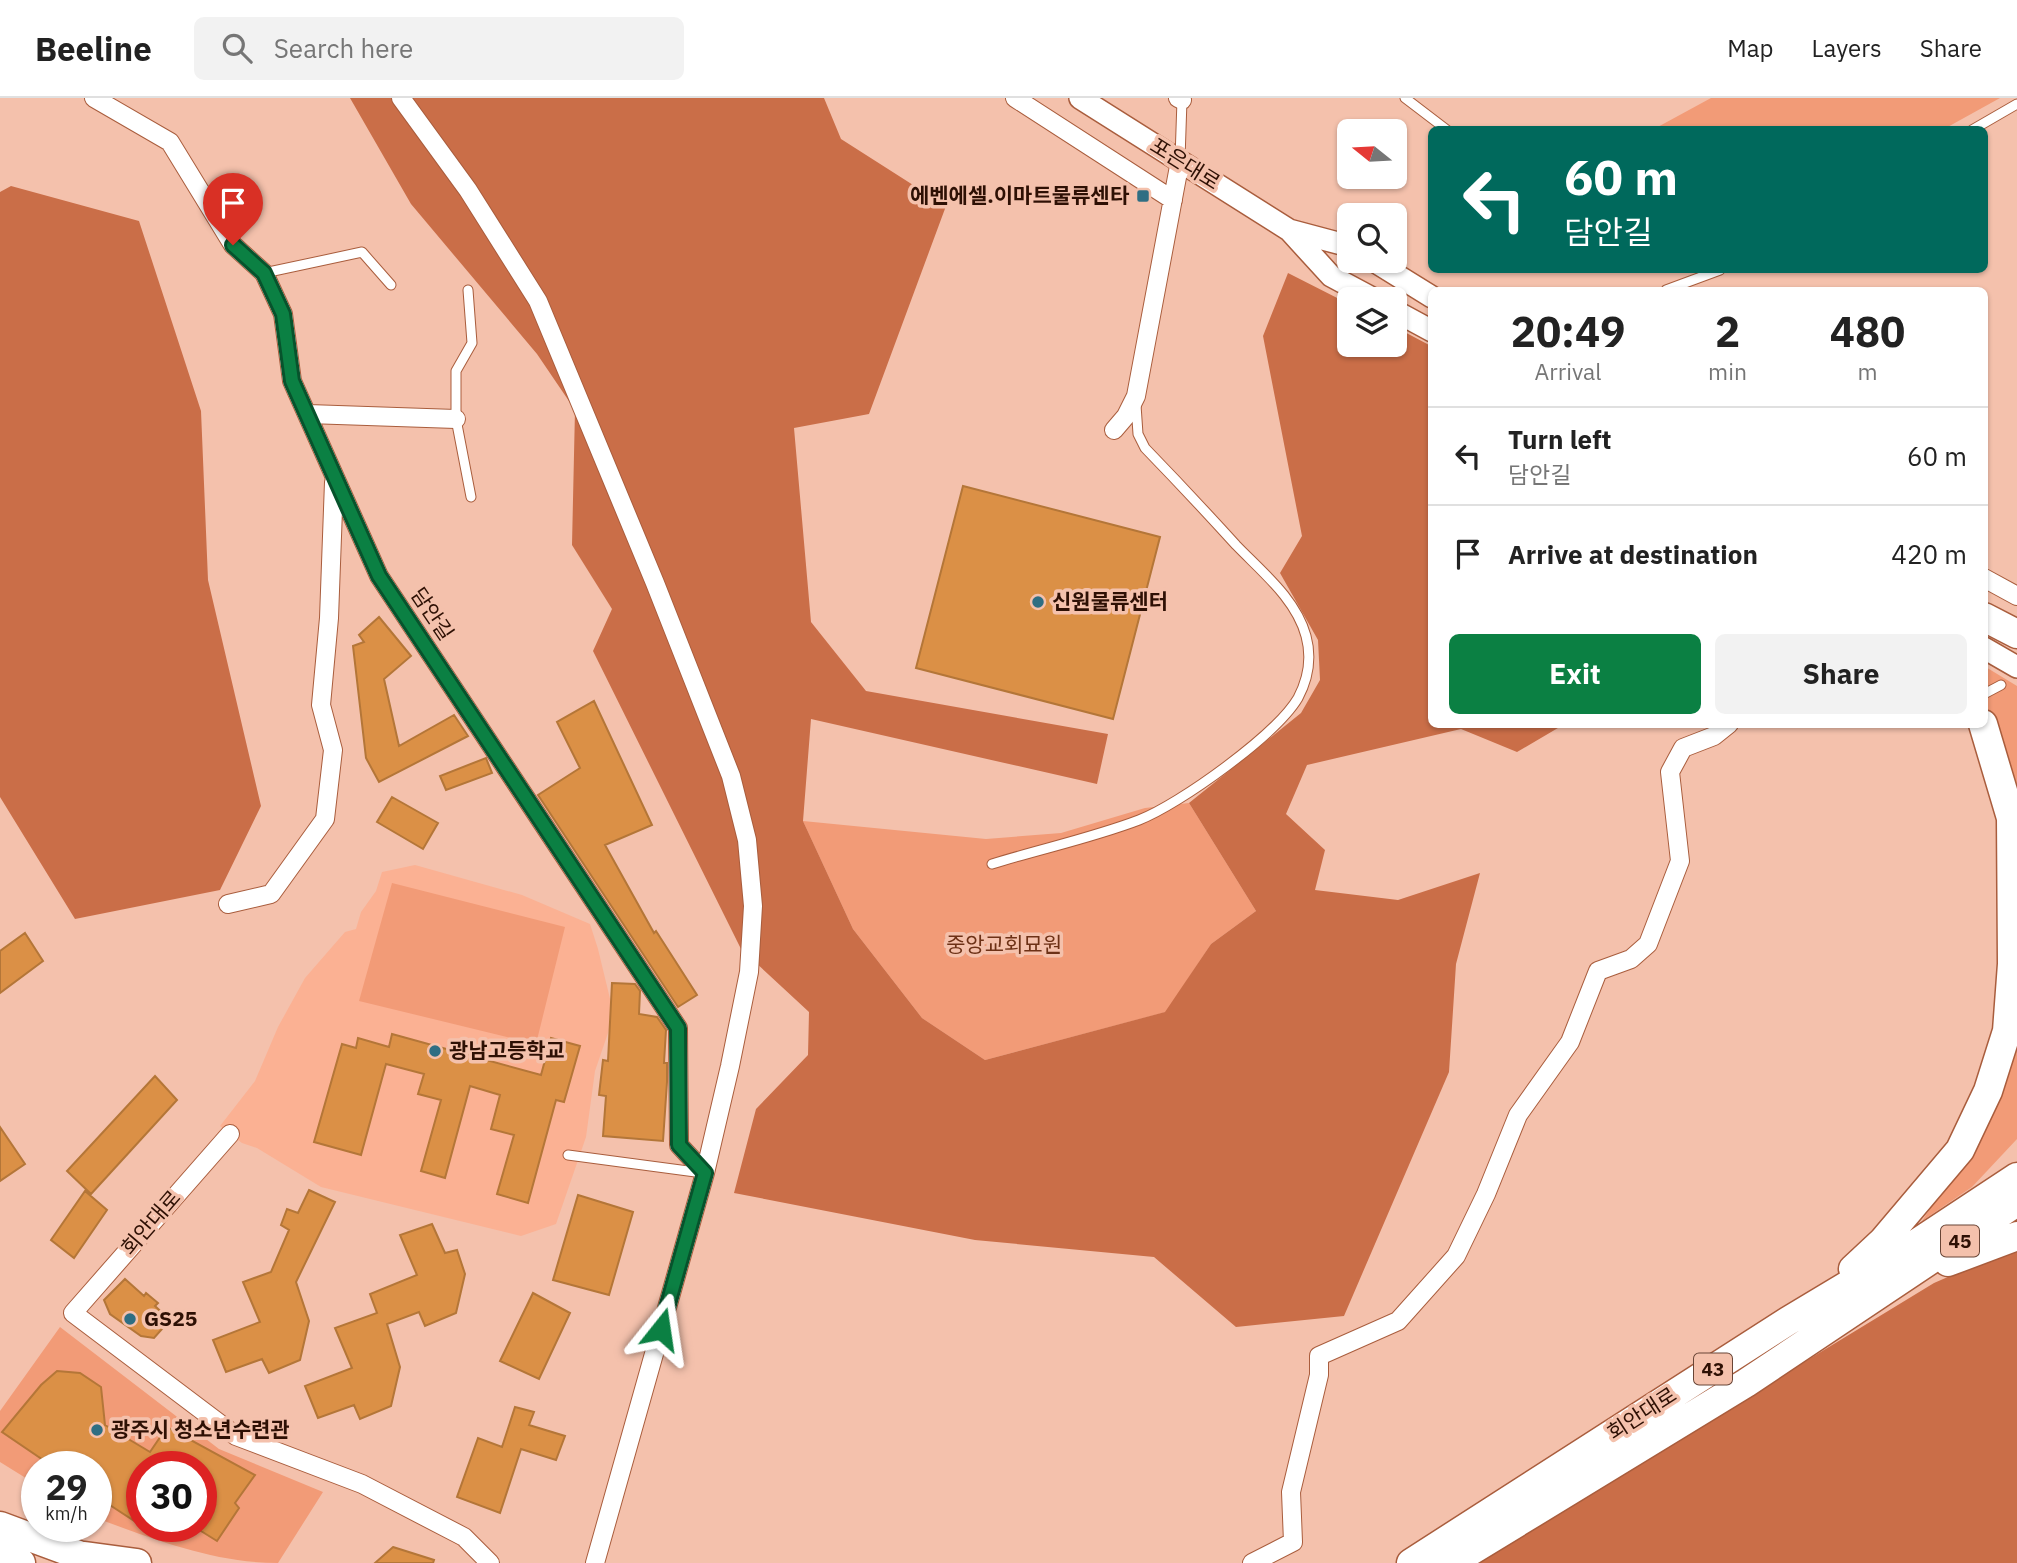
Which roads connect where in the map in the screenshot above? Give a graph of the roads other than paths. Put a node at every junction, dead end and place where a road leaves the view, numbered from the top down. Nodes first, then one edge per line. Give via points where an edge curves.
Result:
1 (94, 98) edge
2 (401, 98) edge
3 (1015, 98) edge
4 (1080, 98) edge
5 (1405, 98) edge
6 (1181, 99) edge
7 (2017, 104) edge
8 (1442, 126) edge
9 (1979, 126) edge
10 (1180, 161) junction
11 (1173, 200) junction
12 (1289, 230) junction
13 (1337, 243) edge
14 (264, 273) junction
15 (1393, 273) edge
16 (1712, 273) edge
17 (391, 285) dead end
18 (1352, 287) edge
19 (1674, 287) edge
20 (468, 290) dead end
21 (1428, 295) edge
22 (1407, 317) edge
23 (1428, 329) edge
24 (1136, 396) junction
25 (309, 414) junction
26 (456, 419) junction
27 (1114, 430) dead end
28 (334, 478) junction
29 (471, 497) dead end
30 (1988, 581) edge
31 (2017, 596) edge
32 (1988, 619) edge
33 (1988, 630) edge
34 (2017, 634) edge
35 (2017, 648) edge
36 (1988, 650) edge
37 (2017, 667) edge
38 (2001, 685) dead end
39 (1988, 692) edge
40 (1724, 728) edge
41 (1984, 728) edge
42 (992, 864) dead end
43 (228, 904) dead end
44 (230, 1134) dead end
45 (568, 1155) dead end
46 (705, 1173) junction
47 (2017, 1177) edge
48 (2017, 1202) edge
49 (2017, 1236) edge
50 (1903, 1280) junction
51 (1812, 1307) junction
52 (0, 1526) edge
53 (0, 1553) edge
54 (93, 1560) edge
55 (21, 1563) edge
56 (136, 1563) edge
57 (491, 1563) edge
58 (595, 1563) edge
59 (1252, 1563) edge
60 (1411, 1563) edge
61 (1451, 1563) edge

1 - 14 street, 담안길 via 170,142 233,245
2 - 46 street via 468,190 538,301 731,776 747,840 752,906 749,972
3 - 11 street
4 - 10 street, 포은대로
5 - 8 lane
6 - 10 lane
7 - 9 lane
10 - 11 street
10 - 12 street, 포은대로
11 - 24 street
12 - 13 street, 포은대로
12 - 18 street, 포은대로 via 1331,276
14 - 17 lane via 362,253
14 - 25 street, 담안길 via 283,314 292,381
15 - 21 street
16 - 19 lane
20 - 26 lane via 472,343 456,371
22 - 23 street
24 - 27 street
24 - 42 lane via 1138,433 1146,448 1290,603 1306,635 1308,674 1284,715 1250,747 1165,808
25 - 26 street
25 - 28 street, 담안길
26 - 29 lane
28 - 43 street via 321,705 333,750 325,819 271,894
28 - 46 street, 담안길 via 379,576 678,1028 679,1145
30 - 31 street
32 - 34 highway
33 - 35 street
36 - 37 street
38 - 39 lane
40 - 59 street via 1683,748 1670,772 1680,861 1648,944 1631,959 1598,971 1570,1042 1518,1115 1456,1256 1398,1321 1319,1356 1319,1375 1291,1492 1293,1542
41 - 51 highway via 2011,818 2012,964 2007,1031 1988,1091 1960,1150 1883,1241
44 - 57 street, 회안대로 via 73,1313 236,1437 362,1484 464,1537
45 - 46 lane
46 - 58 street
47 - 51 highway, 회안대로 / 43
48 - 50 highway, 회안대로 / 45
49 - 50 highway
50 - 61 highway, 회안대로 / 43 via 1725,1396
51 - 60 highway, 회안대로 / 43
52 - 54 highway
53 - 55 highway
54 - 56 highway

